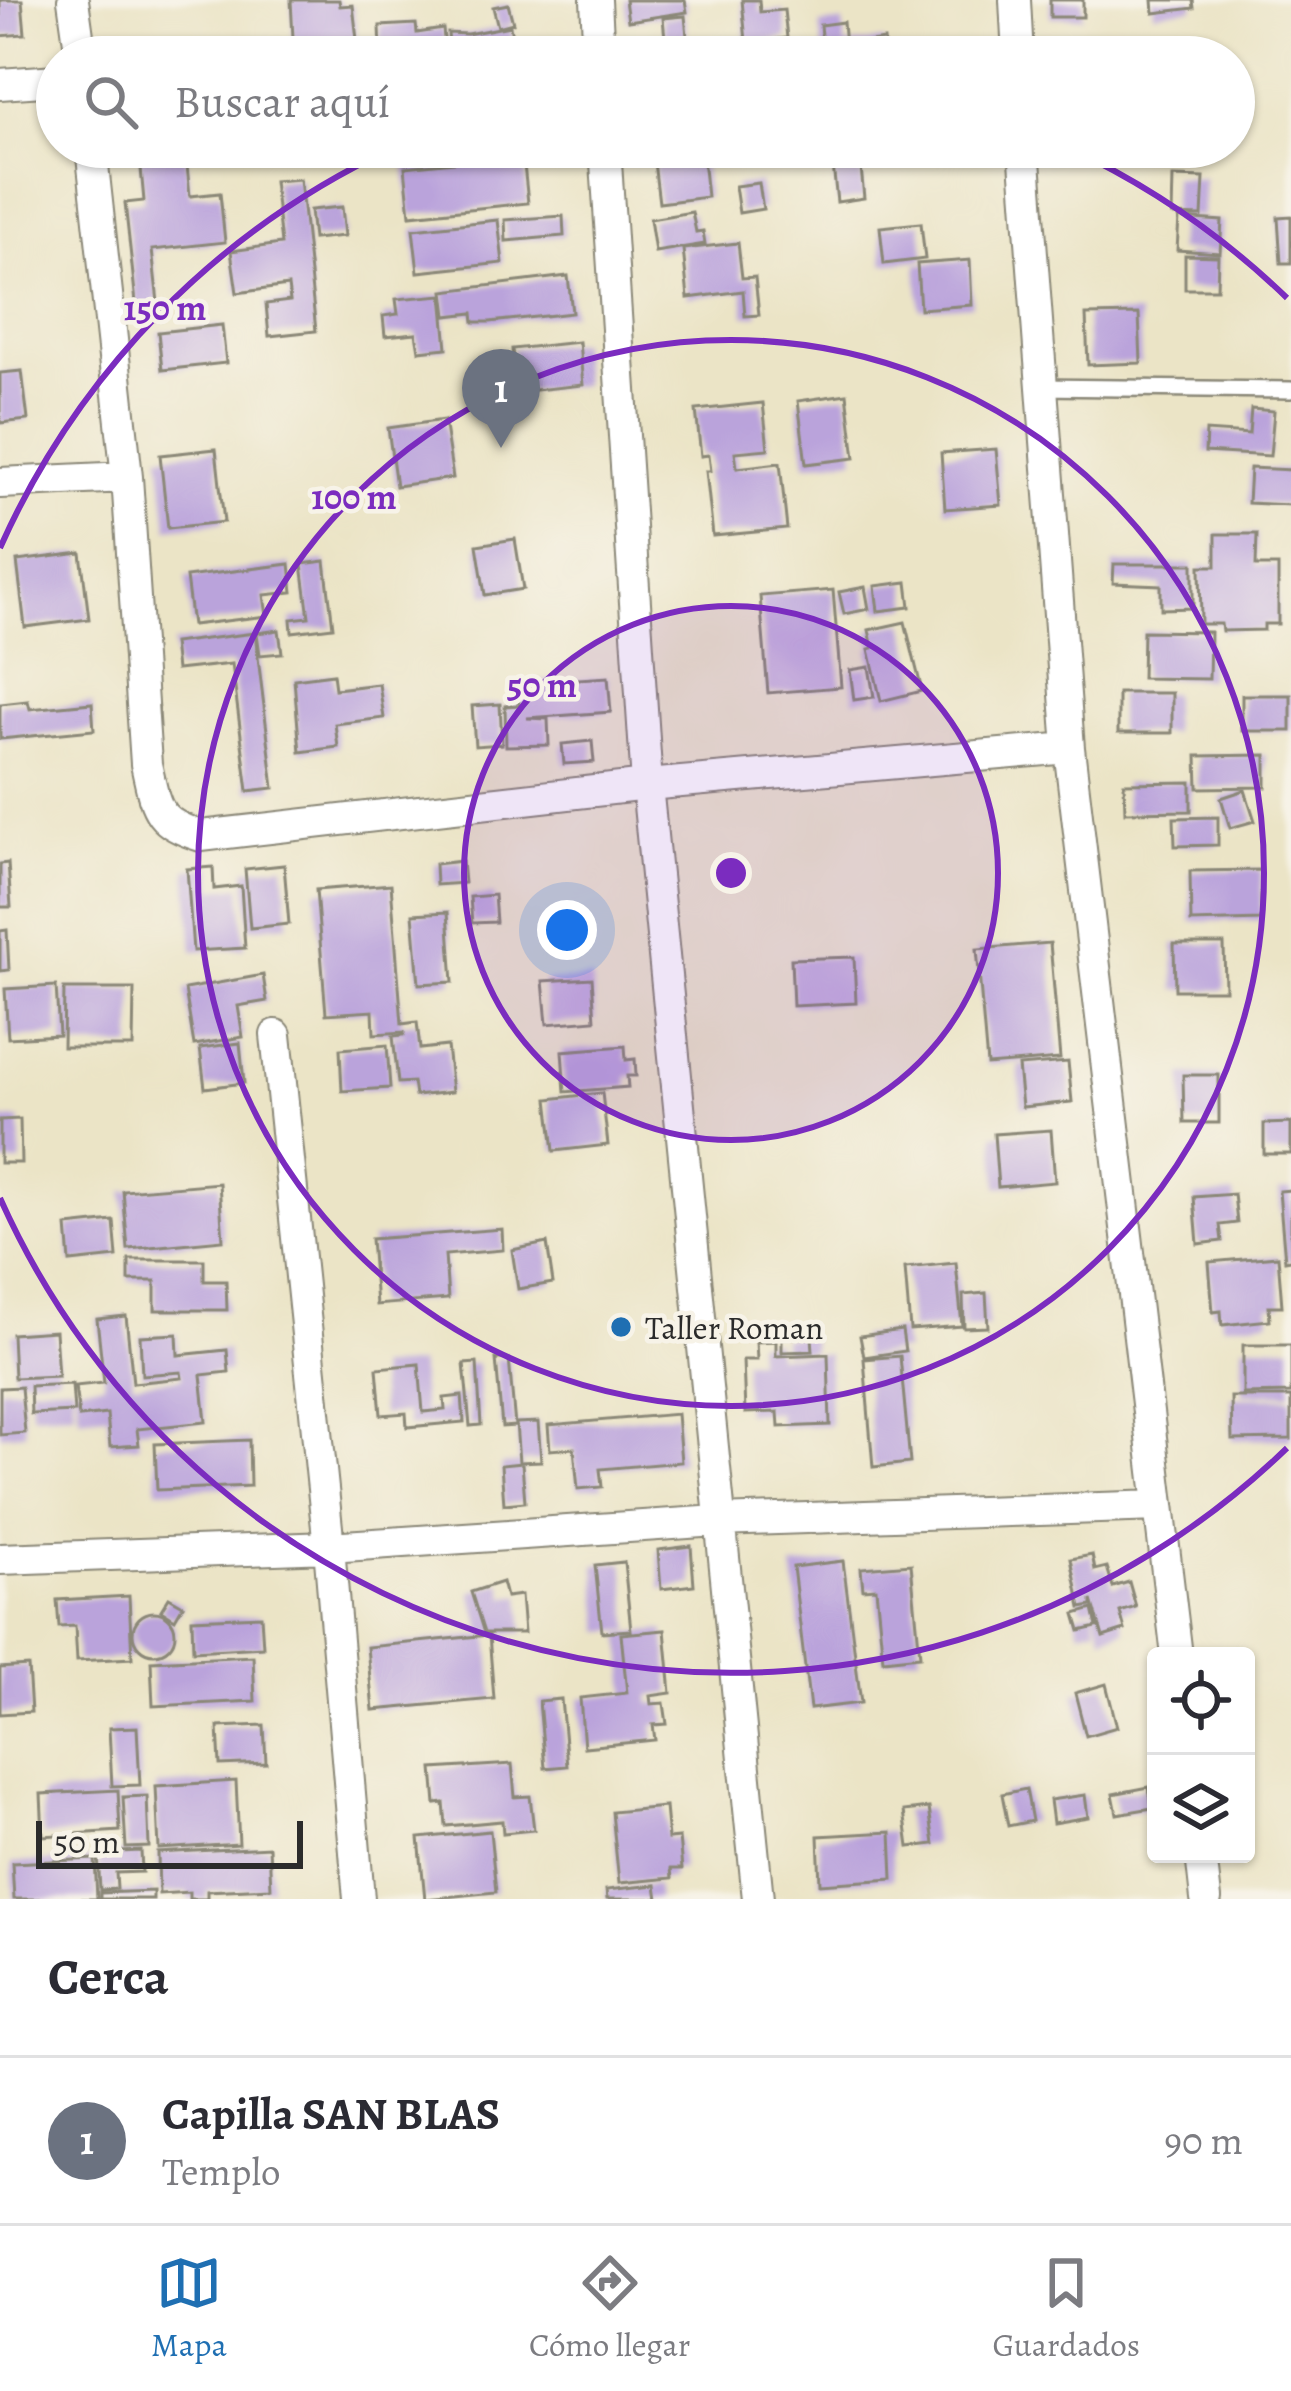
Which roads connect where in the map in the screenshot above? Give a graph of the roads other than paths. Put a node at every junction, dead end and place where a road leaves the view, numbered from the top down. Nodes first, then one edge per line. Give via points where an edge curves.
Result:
1 (73, 0) edge
2 (596, 0) edge
3 (1015, 0) edge
4 (78, 36) edge
5 (598, 36) edge
6 (1017, 36) edge
7 (36, 81) edge
8 (0, 83) edge
9 (93, 168) edge
10 (606, 168) edge
11 (1025, 168) edge
12 (1039, 387) junction
13 (1291, 390) edge
14 (127, 477) junction
15 (0, 483) edge
16 (1069, 748) junction
17 (647, 785) junction
18 (276, 1035) dead end
19 (1159, 1506) junction
20 (718, 1521) junction
21 (329, 1547) junction
22 (0, 1559) edge
23 (1176, 1647) edge
24 (1202, 1863) edge
25 (359, 1899) edge
26 (758, 1899) edge
27 (1206, 1899) edge

1 - 4 street
2 - 5 street
3 - 6 street
7 - 8 street
9 - 14 street
10 - 17 street
11 - 12 street
12 - 13 lane
12 - 16 street
14 - 15 street
14 - 17 street via 146,764 154,802 171,826 201,836
16 - 17 street
16 - 19 street
17 - 20 street
18 - 21 street
19 - 20 street
19 - 23 street
20 - 21 street
20 - 26 street
21 - 22 street
21 - 25 street
24 - 27 street

